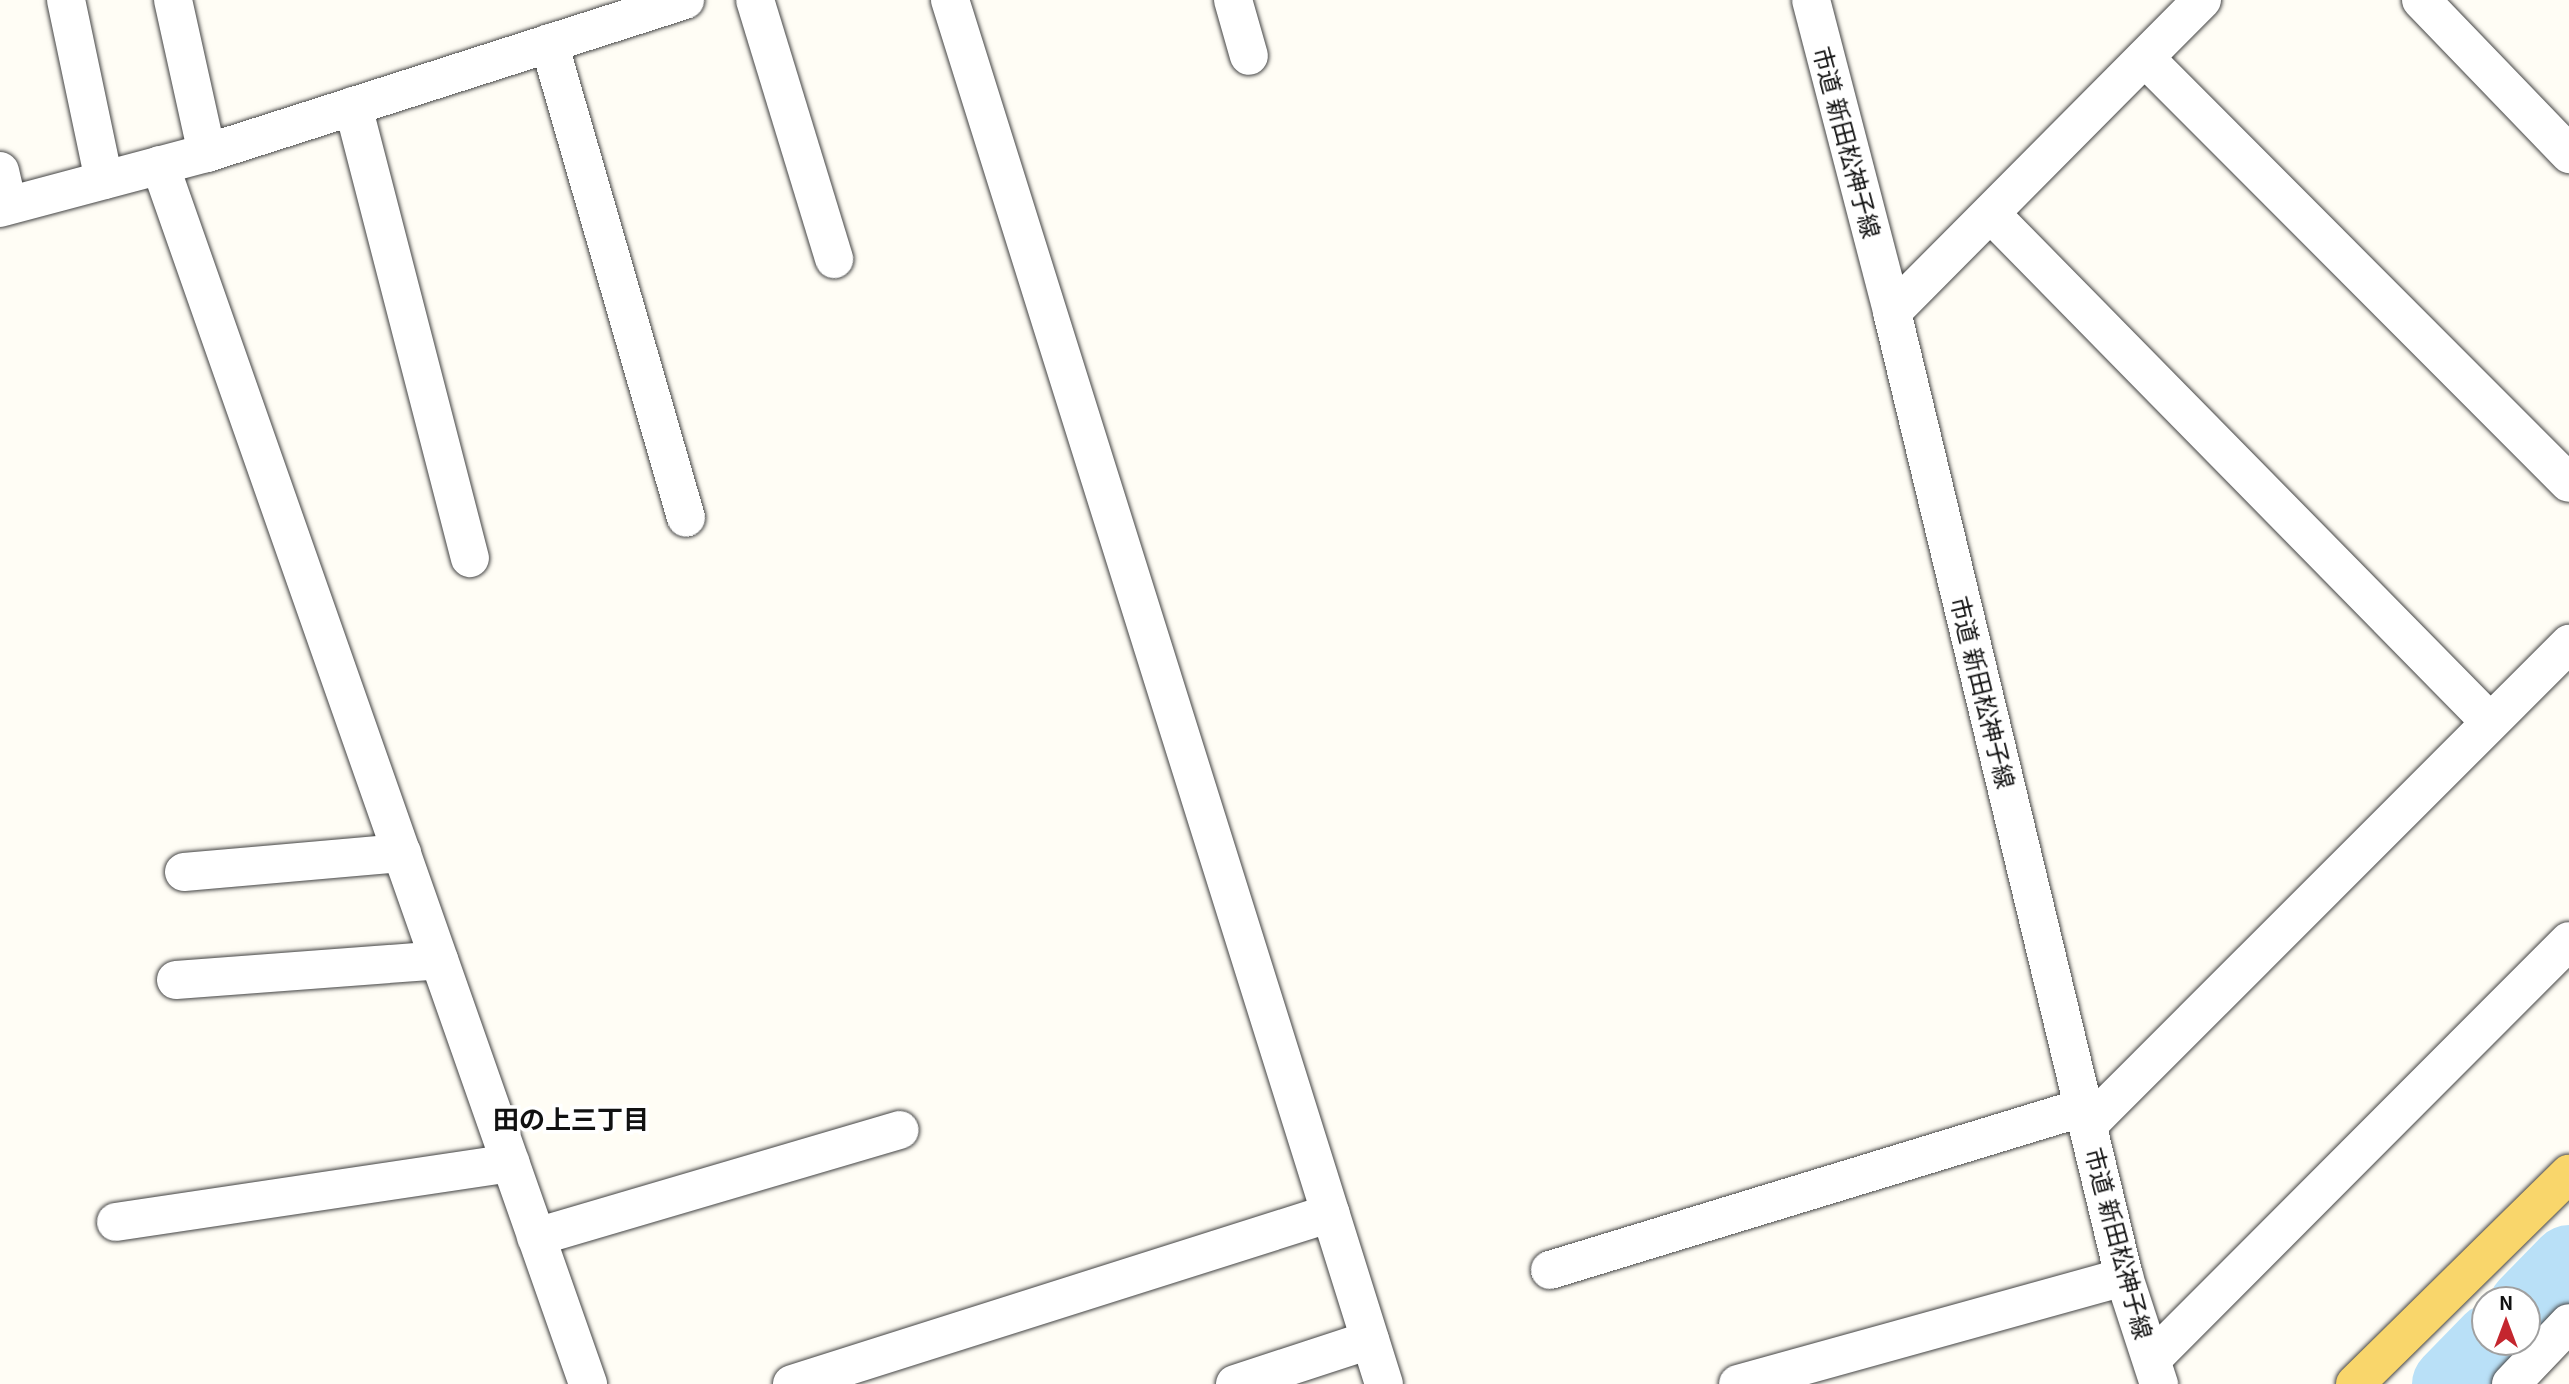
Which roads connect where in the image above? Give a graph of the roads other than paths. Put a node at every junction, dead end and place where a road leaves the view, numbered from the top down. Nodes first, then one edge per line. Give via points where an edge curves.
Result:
1 (66, 0) edge
2 (173, 0) edge
3 (685, 0) edge
4 (755, 0) edge
5 (950, 0) edge
6 (1233, 0) edge
7 (1811, 0) edge
8 (2202, 0) edge
9 (2421, 0) edge
10 (549, 43) junction
11 (1249, 56) dead end
12 (2145, 58) junction
13 (353, 106) junction
14 (207, 153) junction
15 (2569, 154) edge
16 (160, 165) junction
17 (104, 180) junction
18 (3, 195) edge
19 (1991, 214) junction
20 (834, 259) dead end
21 (1892, 312) junction
22 (2569, 484) edge
23 (685, 518) dead end
24 (470, 558) dead end
25 (2569, 644) edge
26 (2490, 722) junction
27 (402, 853) junction
28 (184, 872) dead end
29 (2569, 941) edge
30 (439, 960) junction
31 (176, 980) dead end
32 (2087, 1115) junction
33 (900, 1130) dead end
34 (510, 1163) junction
35 (2569, 1174) edge
36 (1331, 1213) junction
37 (116, 1222) dead end
38 (536, 1237) junction
39 (1550, 1270) dead end
40 (2124, 1277) junction
41 (2569, 1323) edge
42 (1370, 1340) junction
43 (2155, 1372) edge
44 (588, 1384) edge
45 (792, 1384) edge
46 (1235, 1384) edge
47 (1384, 1384) edge
48 (1738, 1384) edge
49 (2355, 1384) edge
50 (2511, 1384) edge

1 - 17 street
2 - 14 street
3 - 10 street
4 - 20 street
5 - 36 street
6 - 11 street
7 - 21 street, 市道 新田松神子線
8 - 12 street
9 - 15 street
10 - 13 street
10 - 23 street
12 - 19 street
12 - 22 street
13 - 14 street
13 - 24 street
14 - 16 street
16 - 17 street
16 - 27 street
17 - 18 street
19 - 21 street
19 - 26 street
21 - 32 street, 市道 新田松神子線
25 - 26 street
26 - 32 street
27 - 28 street
27 - 30 street
29 - 43 street
30 - 31 street
30 - 34 street
32 - 39 street
32 - 40 street, 市道 新田松神子線
33 - 38 street
34 - 37 street
34 - 38 street
35 - 49 main road
36 - 42 street
36 - 45 street
38 - 44 street
40 - 43 street, 市道 新田松神子線
40 - 48 street
41 - 50 street
42 - 46 street
42 - 47 street

